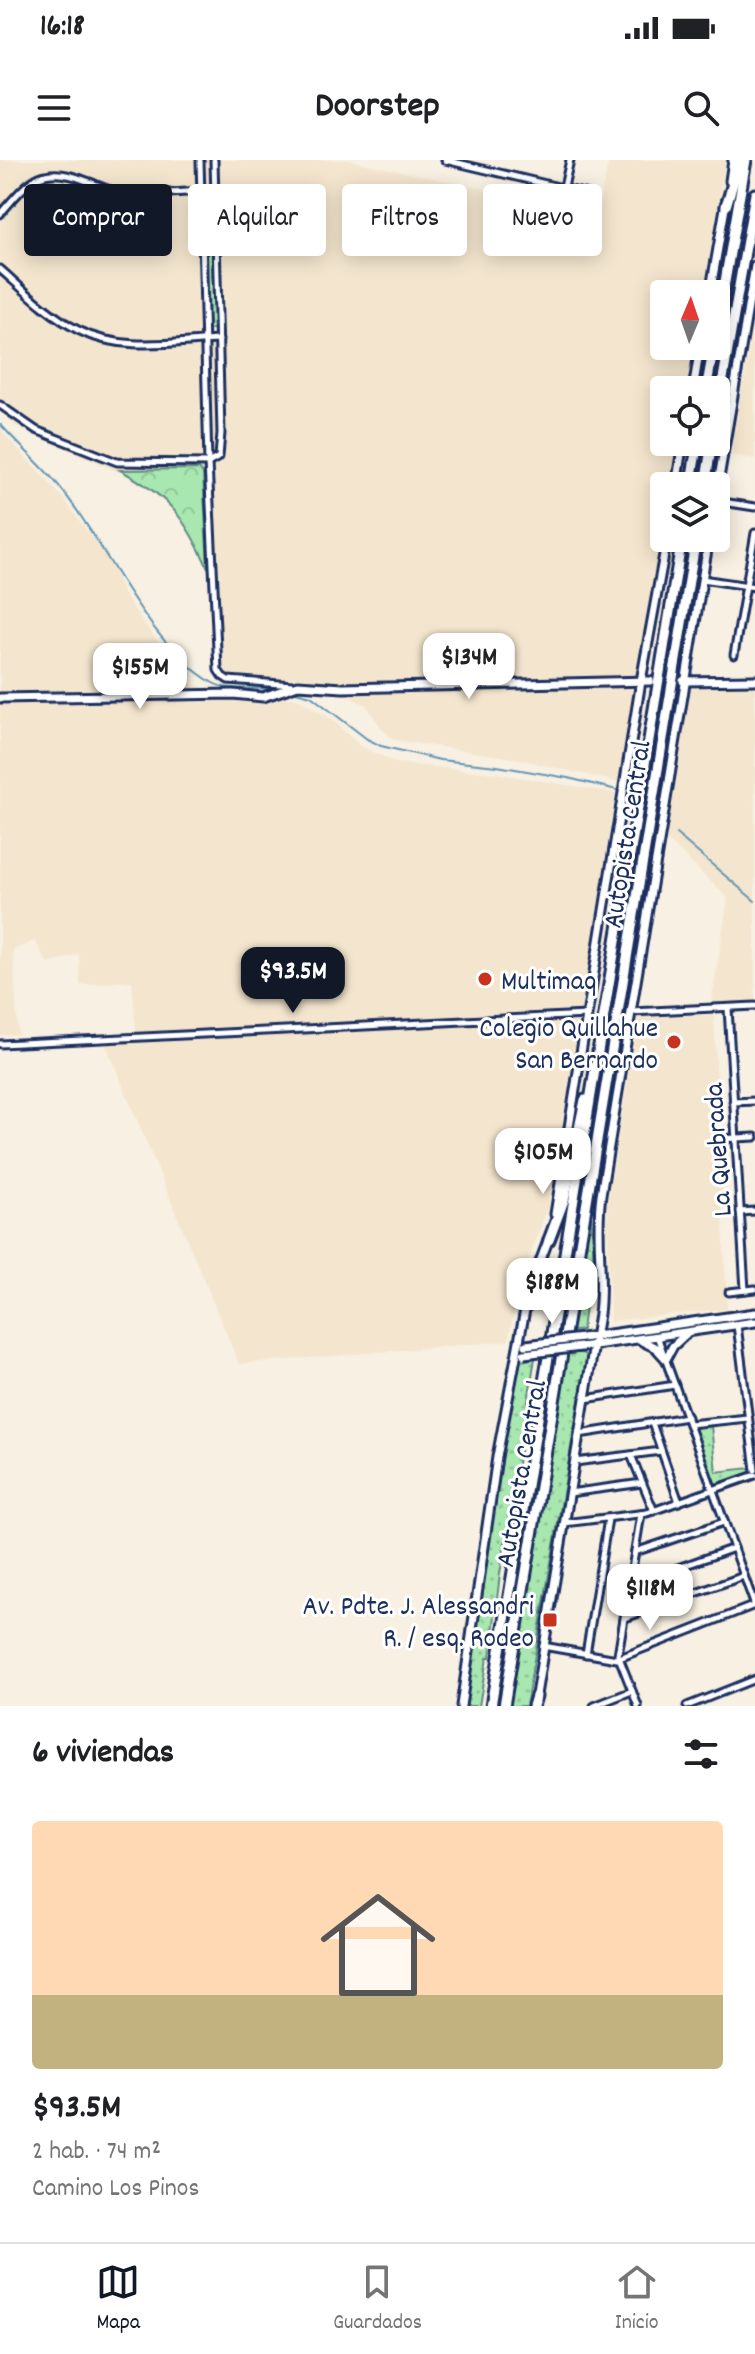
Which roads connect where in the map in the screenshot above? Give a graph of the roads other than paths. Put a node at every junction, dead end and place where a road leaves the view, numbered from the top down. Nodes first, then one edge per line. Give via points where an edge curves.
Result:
1 (200, 160) edge
2 (214, 160) edge
3 (445, 160) edge
4 (488, 160) edge
5 (570, 160) edge
6 (733, 160) edge
7 (740, 160) edge
8 (746, 160) edge
9 (486, 169) junction
10 (200, 184) edge
11 (215, 184) edge
12 (551, 184) edge
13 (565, 184) edge
14 (188, 191) edge
15 (755, 194) edge
16 (726, 206) junction
17 (0, 214) edge
18 (201, 256) edge
19 (217, 256) edge
20 (755, 266) edge
21 (0, 269) edge
22 (713, 280) edge
23 (725, 280) edge
24 (219, 340) junction
25 (203, 341) junction
26 (723, 376) edge
27 (0, 405) edge
28 (221, 433) junction
29 (207, 434) junction
30 (208, 463) junction
31 (720, 472) edge
32 (730, 502) edge
33 (755, 507) edge
34 (755, 533) edge
35 (664, 552) edge
36 (680, 552) edge
37 (694, 552) edge
38 (707, 552) edge
39 (702, 579) junction
40 (746, 585) junction
41 (755, 587) edge
42 (734, 655) dead end
43 (688, 660) junction
44 (755, 680) edge
45 (641, 681) junction
46 (650, 681) dead end
47 (706, 681) junction
48 (683, 682) junction
49 (295, 686) junction
50 (0, 698) edge
51 (755, 1006) edge
52 (728, 1008) junction
53 (631, 1012) junction
54 (587, 1015) junction
55 (0, 1044) edge
56 (594, 1074) junction
57 (755, 1101) edge
58 (733, 1102) junction
59 (755, 1137) edge
60 (736, 1138) junction
61 (719, 1139) dead end
62 (755, 1211) edge
63 (740, 1212) junction
64 (549, 1240) junction
65 (755, 1289) edge
66 (745, 1290) junction
67 (729, 1292) dead end
68 (755, 1313) edge
69 (755, 1322) edge
70 (737, 1325) junction
71 (649, 1329) junction
72 (691, 1332) junction
73 (596, 1336) junction
74 (657, 1336) junction
75 (636, 1340) junction
76 (581, 1342) junction
77 (594, 1345) junction
78 (522, 1350) junction
79 (666, 1359) junction
80 (675, 1385) junction
81 (585, 1399) junction
82 (748, 1418) junction
83 (688, 1420) junction
84 (652, 1423) junction
85 (579, 1434) junction
86 (661, 1451) junction
87 (631, 1455) junction
88 (575, 1462) junction
89 (754, 1474) edge
90 (642, 1483) junction
91 (755, 1483) edge
92 (713, 1490) junction
93 (569, 1493) junction
94 (679, 1502) junction
95 (654, 1511) junction
96 (641, 1514) junction
97 (608, 1519) junction
98 (724, 1522) junction
99 (564, 1523) junction
100 (734, 1548) junction
101 (635, 1552) junction
102 (744, 1576) junction
103 (630, 1585) junction
104 (755, 1606) edge
105 (624, 1618) junction
106 (543, 1646) junction
107 (586, 1654) junction
108 (620, 1658) junction
109 (755, 1679) edge
110 (632, 1691) junction
111 (535, 1703) edge
112 (491, 1704) edge
113 (461, 1706) edge
114 (504, 1706) edge
115 (594, 1706) edge
116 (638, 1706) edge
117 (687, 1706) edge

1 - 10 street
2 - 11 street
3 - 9 street
4 - 9 street
5 - 13 street
6 - 16 street
7 - 16 highway
8 - 23 highway
9 - 12 street
14 - 17 street via 122,193 56,172 27,184
15 - 26 highway
16 - 22 street
18 - 25 street
19 - 24 street
20 - 31 street
21 - 25 street via 56,316 89,335 124,343
24 - 25 street
24 - 28 street
25 - 29 street
27 - 30 street via 36,430 117,462
28 - 29 street
28 - 30 street via 221,454
29 - 30 street
30 - 49 street via 220,673 228,680
32 - 33 street
34 - 40 street
35 - 45 street
36 - 56 highway, Autopista Central
37 - 114 highway, Autopista Central
38 - 39 street
39 - 40 street
39 - 43 street
40 - 41 street
40 - 42 street
43 - 47 street
43 - 48 street
44 - 47 street
45 - 46 street
45 - 49 street
45 - 54 street
47 - 48 street
48 - 53 street
49 - 50 street via 263,697
51 - 52 street
52 - 53 street
52 - 58 street, La Quebrada
53 - 73 street via 599,1207 602,1292
54 - 55 street
54 - 64 street
56 - 64 highway via 564,1200
56 - 112 highway, Autopista Central
57 - 58 street
58 - 60 street, La Quebrada
59 - 60 street
60 - 61 street
60 - 63 street, La Quebrada
62 - 63 street
63 - 66 street, La Quebrada
64 - 78 street via 528,1294
65 - 66 street
66 - 67 street
68 - 71 street
69 - 70 street
70 - 72 street
70 - 82 street
71 - 73 street
71 - 74 street
72 - 74 street
72 - 79 street
73 - 76 street
73 - 77 street
74 - 75 street
74 - 79 street
75 - 77 street
75 - 79 street via 652,1345
76 - 77 street
76 - 78 street, bridge
77 - 81 street
78 - 113 street via 497,1457
79 - 80 street
80 - 81 street
80 - 83 street
81 - 85 street
82 - 83 street
82 - 89 street
83 - 84 street
83 - 92 street
84 - 85 street
84 - 86 street
85 - 88 street
86 - 87 street
86 - 94 street
87 - 88 street
87 - 90 street
88 - 93 street
89 - 91 street
89 - 92 street
90 - 93 street
90 - 95 street
92 - 94 street
92 - 98 street
93 - 99 street
94 - 95 street
95 - 96 street
96 - 97 street
96 - 101 street
97 - 99 street
97 - 107 street
98 - 100 street
98 - 101 street
99 - 106 street
100 - 102 street
100 - 103 street
101 - 103 street
102 - 104 street
102 - 105 street
103 - 105 street
104 - 108 street
105 - 108 street
106 - 107 street
106 - 111 street
107 - 108 street
108 - 110 street
109 - 117 street
110 - 115 street
110 - 116 street

